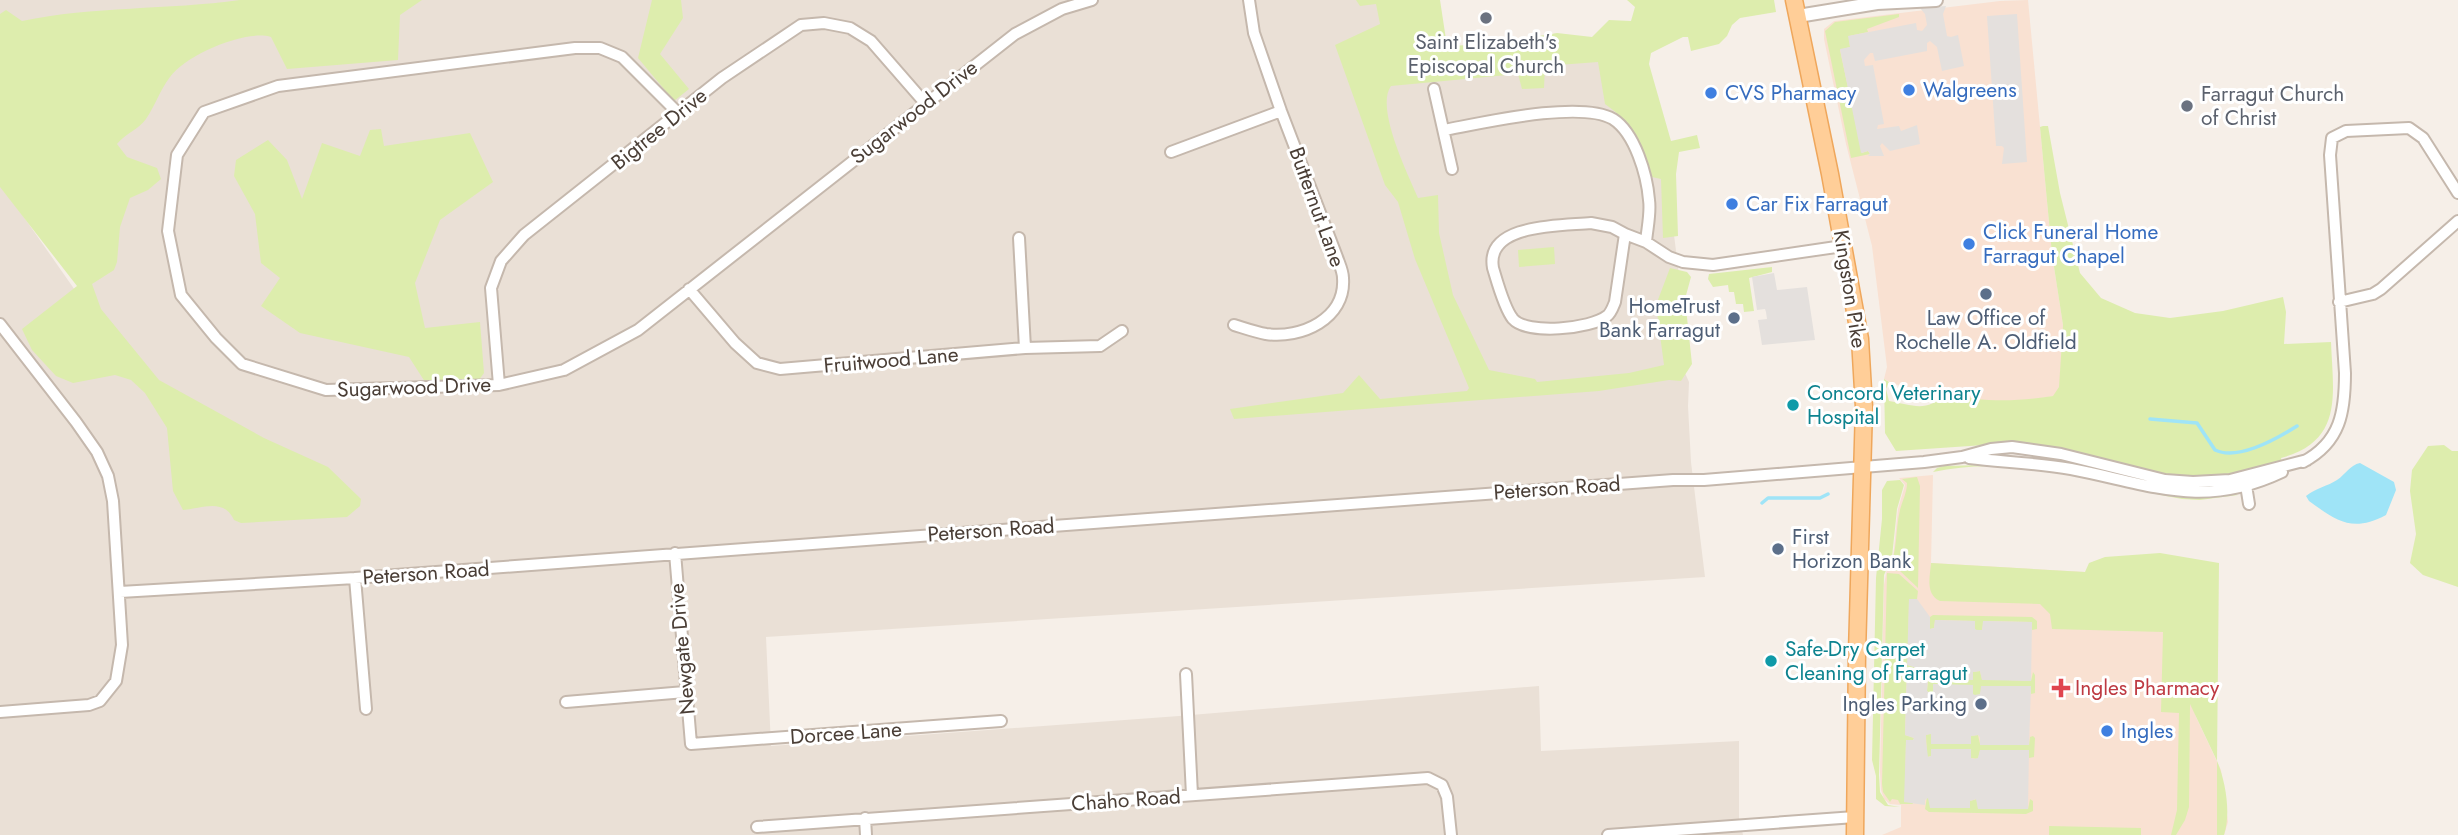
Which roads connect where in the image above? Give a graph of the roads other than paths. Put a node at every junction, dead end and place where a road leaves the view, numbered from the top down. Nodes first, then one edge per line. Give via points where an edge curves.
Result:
1 (1092, 0) edge
2 (1249, 0) edge
3 (1936, 0) edge
4 (1796, 8) edge
5 (1434, 89) dead end
6 (925, 103) junction
7 (1281, 111) junction
8 (678, 113) junction
9 (1444, 130) junction
10 (1171, 152) dead end
11 (1452, 169) dead end
12 (2458, 193) edge
13 (2458, 221) edge
14 (1625, 234) junction
15 (1019, 239) dead end
16 (1646, 242) junction
17 (1843, 246) junction
18 (689, 289) junction
19 (2339, 302) junction
20 (0, 324) edge
21 (1234, 325) dead end
22 (1122, 331) dead end
23 (1025, 348) junction
24 (499, 385) junction
25 (1862, 468) junction
26 (2245, 480) junction
27 (2249, 504) dead end
28 (675, 553) junction
29 (355, 578) junction
30 (120, 592) junction
31 (1186, 674) dead end
32 (685, 692) junction
33 (566, 702) dead end
34 (366, 709) dead end
35 (0, 712) edge
36 (1001, 722) dead end
37 (691, 744) joint
38 (1192, 796) junction
39 (1855, 817) junction
40 (865, 818) junction
41 (757, 827) dead end
42 (866, 835) edge
43 (1451, 835) edge
44 (1608, 835) edge
45 (1855, 835) edge

1 - 6 street, Sugarwood Drive via 1062,9 1015,34
2 - 7 street, Butternut Lane via 1254,33
3 - 4 street
4 - 17 main road, Kingston Pike
5 - 9 street
6 - 8 street, Bigtree Drive via 872,41 850,28 824,23 801,25
6 - 18 street, Sugarwood Drive
7 - 10 street
7 - 21 street, Butternut Lane via 1338,257 1343,278 1340,301 1328,319 1306,331 1268,334
8 - 24 street, Bigtree Drive via 524,234 501,261 491,288
8 - 24 street, Sugarwood Drive via 622,57 600,48 278,86 204,112 177,155 168,231 181,295 242,365 326,390
9 - 11 street
9 - 16 street via 1572,111 1612,118 1622,126 1643,168 1650,202
12 - 19 street via 2423,138 2409,128 2346,131 2332,138
13 - 19 street via 2374,294
14 - 14 street via 1591,223 1508,235 1497,244 1492,261 1512,318 1521,326 1552,328 1594,323 1608,316 1615,302
14 - 16 street
15 - 23 street
16 - 17 street via 1683,262 1713,265
17 - 25 main road, Kingston Pike via 1860,339
18 - 23 street, Fruitwood Lane via 757,363 780,369
18 - 24 street, Sugarwood Drive via 638,330 564,370
19 - 26 street, Peterson Road via 2345,403 2341,422 2327,444 2307,460
20 - 30 street via 76,422 108,476
22 - 23 street, Fruitwood Lane via 1100,346
25 - 26 street, Peterson Road via 2012,447 2061,454 2111,472 2165,480
25 - 28 street, Peterson Road
25 - 39 main road, Kingston Pike
26 - 27 street
28 - 29 street, Peterson Road
28 - 32 street, Newgate Drive
29 - 30 street, Peterson Road
29 - 34 street
30 - 35 street via 120,666 116,681 100,701
31 - 38 street
32 - 33 street
32 - 37 street, Newgate Drive
36 - 37 street, Dorcee Lane
38 - 40 street, Chaho Road
38 - 43 street, Chaho Road via 1428,778 1442,785 1447,797
39 - 44 street
39 - 45 main road, Kingston Pike
40 - 41 street, Chaho Road
40 - 42 street

